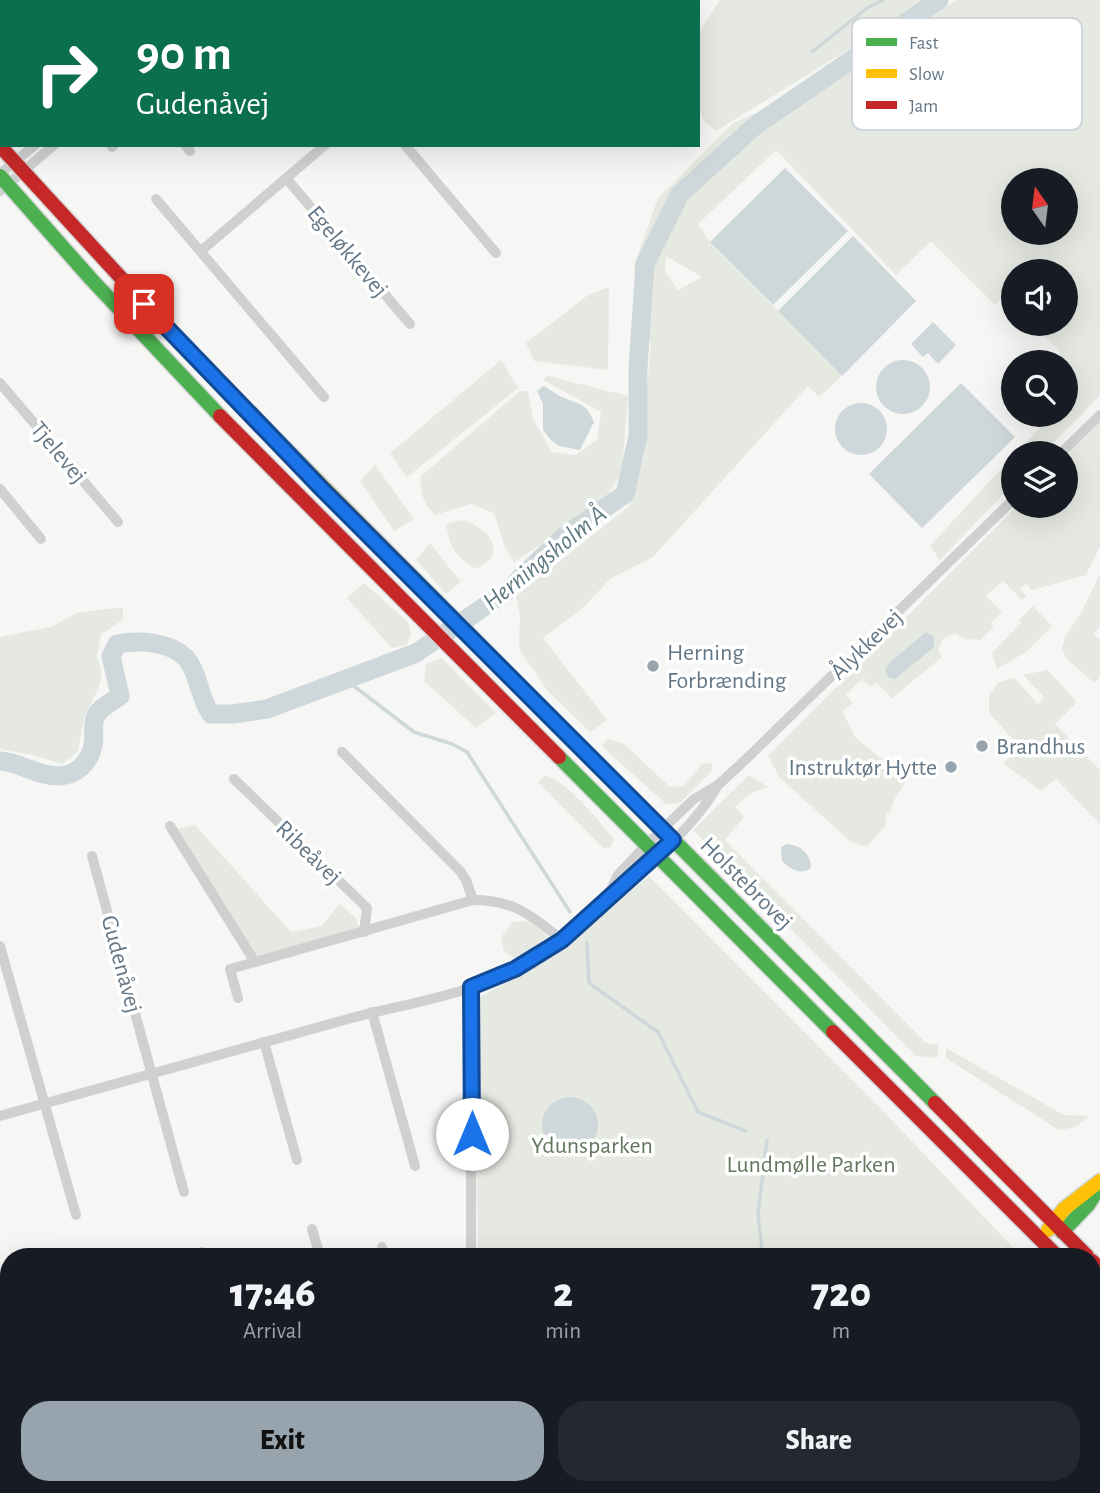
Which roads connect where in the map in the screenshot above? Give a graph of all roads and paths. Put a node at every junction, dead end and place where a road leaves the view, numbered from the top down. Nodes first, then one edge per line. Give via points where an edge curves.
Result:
1 (1, 147) edge
2 (33, 147) edge
3 (51, 147) edge
4 (323, 147) edge
5 (407, 147) edge
6 (18, 167) junction
7 (286, 178) junction
8 (2, 182) edge
9 (156, 199) dead end
10 (201, 251) junction
11 (496, 253) dead end
12 (410, 324) dead end
13 (0, 383) edge
14 (324, 397) dead end
15 (1100, 415) edge
16 (1073, 441) edge
17 (0, 489) edge
18 (1001, 512) edge
19 (118, 522) dead end
20 (41, 539) dead end
21 (342, 752) dead end
22 (234, 779) dead end
23 (718, 785) junction
24 (170, 826) dead end
25 (668, 835) junction
26 (652, 849) junction
27 (92, 856) dead end
28 (473, 900) junction
29 (364, 932) junction
30 (562, 940) junction
31 (0, 946) edge
32 (255, 962) junction
33 (471, 987) junction
34 (239, 998) dead end
35 (372, 1012) junction
36 (264, 1042) junction
37 (152, 1073) junction
38 (46, 1103) junction
39 (0, 1116) edge
40 (296, 1160) dead end
41 (415, 1166) dead end
42 (1100, 1181) edge
43 (1100, 1186) edge
44 (184, 1192) dead end
45 (76, 1215) dead end
46 (312, 1229) dead end
47 (1051, 1233) junction
48 (318, 1248) edge
49 (471, 1248) edge
50 (1055, 1248) edge
51 (1074, 1248) edge

1 - 6 main road, Holstebrovej
2 - 6 street
3 - 6 street
4 - 7 street
5 - 11 street
6 - 8 street
6 - 25 main road, Holstebrovej via 217,382
7 - 10 street
7 - 12 street, Egeløkkevej
8 - 26 main road, Holstebrovej via 196,391
9 - 10 street
10 - 14 street
13 - 19 street, Tjelevej
15 - 16 street
17 - 20 street
18 - 23 street, Ålykkevej
21 - 28 street via 460,871
22 - 29 street, Ribeåvej via 367,908
23 - 25 street, Ålykkevej via 694,799
23 - 25 street, Ålykkevej via 706,807
24 - 32 street
25 - 26 street, Ålykkevej
25 - 47 main road, Holstebrovej
26 - 30 street via 618,875 608,896
26 - 47 main road, Holstebrovej via 961,1161
27 - 37 street, Gudenåvej
28 - 29 street
28 - 30 street via 494,900 523,910
29 - 32 street
30 - 33 street via 515,969
31 - 38 street
32 - 34 street via 230,969
33 - 35 street
33 - 49 street
35 - 36 street
35 - 41 street
36 - 37 street
36 - 40 street
37 - 38 street
37 - 44 street, Gudenåvej
38 - 39 street
38 - 45 street
42 - 47 main road via 1082,1193
43 - 47 main road via 1088,1205
46 - 48 street
47 - 50 main road, Holstebrovej
47 - 51 main road, Holstebrovej

